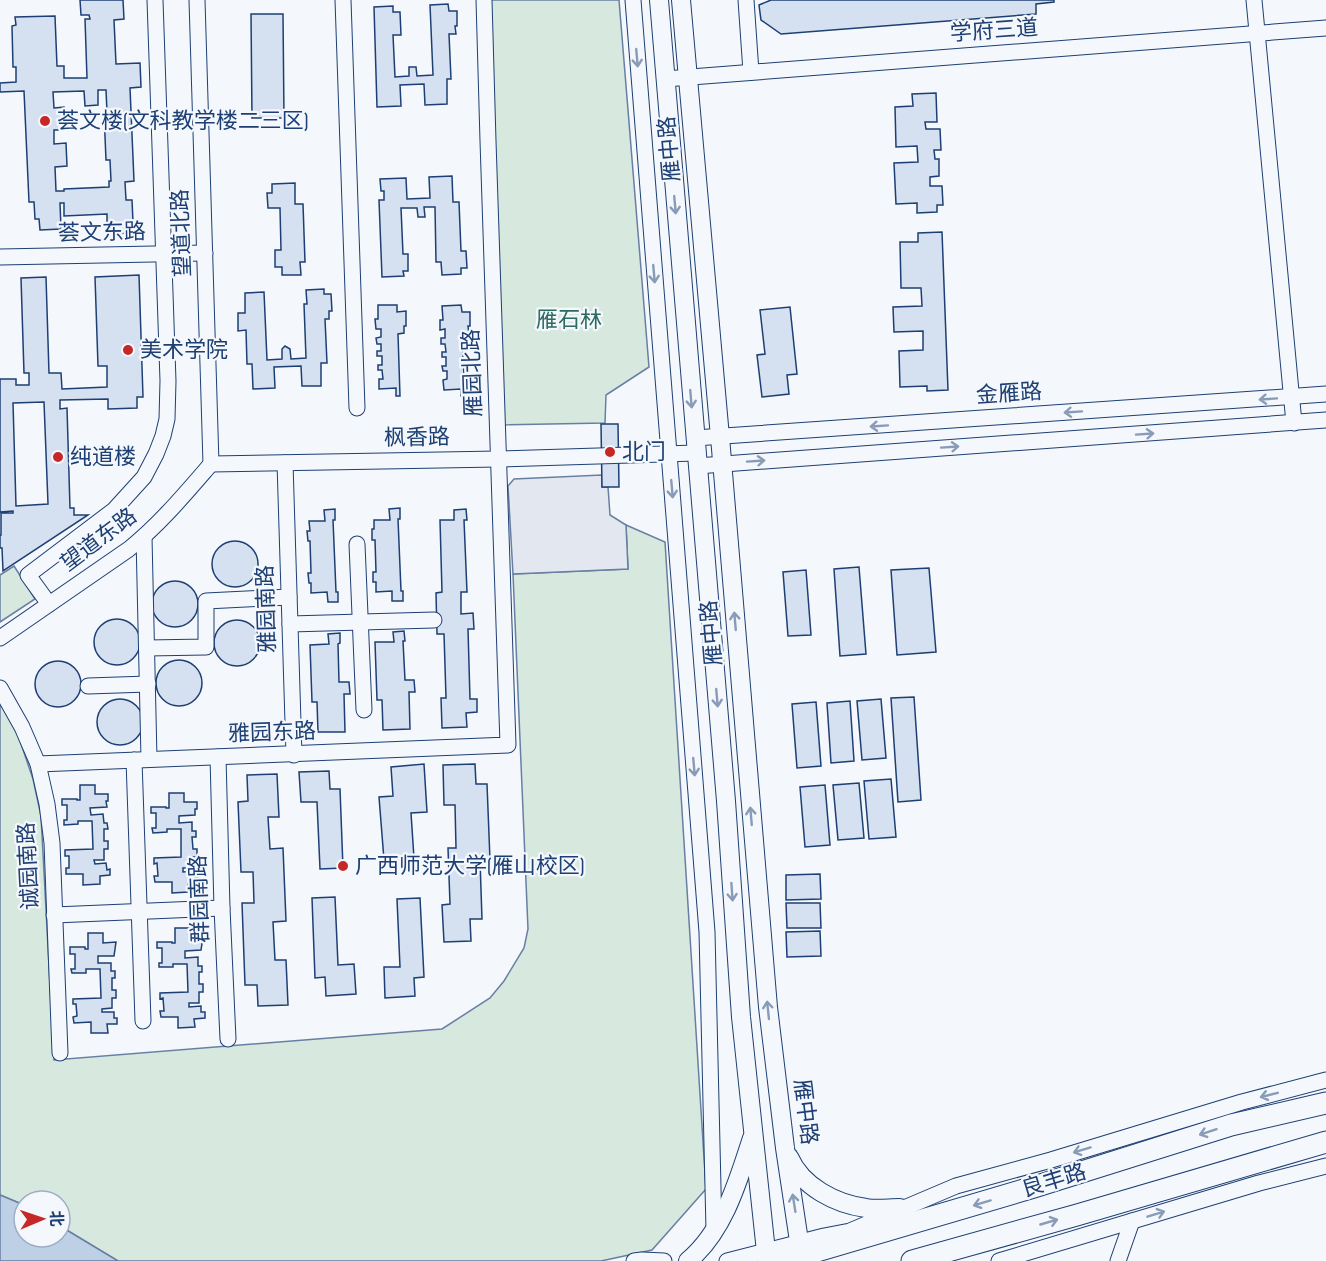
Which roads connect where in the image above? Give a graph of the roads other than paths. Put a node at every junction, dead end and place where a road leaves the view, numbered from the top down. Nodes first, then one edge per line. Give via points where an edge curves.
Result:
1 (155, 0) edge
2 (197, 0) edge
3 (343, 0) edge
4 (484, 0) edge
5 (633, 0) edge
6 (659, 0) edge
7 (681, 0) edge
8 (746, 0) edge
9 (1254, 0) edge
10 (1326, 28) edge
11 (1257, 34) junction
12 (751, 72) junction
13 (688, 77) junction
14 (665, 79) junction
15 (205, 253) junction
16 (163, 254) junction
17 (0, 257) edge
18 (1326, 394) edge
19 (1292, 398) junction
20 (357, 408) dead end
21 (1326, 420) edge
22 (1294, 423) junction
23 (720, 437) junction
24 (696, 452) junction
25 (669, 454) junction
26 (498, 459) junction
27 (285, 463) junction
28 (211, 464) junction
29 (722, 464) junction
30 (144, 537) junction
31 (357, 544) dead end
32 (289, 597) junction
33 (49, 604) junction
34 (434, 620) dead end
35 (360, 622) junction
36 (290, 624) junction
37 (0, 638) edge
38 (147, 648) junction
39 (148, 684) junction
40 (88, 686) dead end
41 (0, 688) edge
42 (364, 710) dead end
43 (508, 745) joint
44 (294, 755) junction
45 (218, 757) junction
46 (142, 760) junction
47 (38, 764) junction
48 (222, 908) junction
49 (140, 911) junction
50 (54, 915) junction
51 (143, 1021) dead end
52 (228, 1039) dead end
53 (60, 1053) dead end
54 (1326, 1080) edge
55 (1326, 1102) edge
56 (754, 1131) junction
57 (1326, 1142) edge
58 (785, 1148) junction
59 (1326, 1166) edge
60 (964, 1184) junction
61 (1035, 1187) junction
62 (900, 1208) junction
63 (1132, 1221) junction
64 (714, 1230) junction
65 (787, 1255) edge
66 (634, 1261) edge
67 (664, 1261) edge
68 (688, 1261) edge
69 (727, 1261) edge
70 (912, 1261) edge
71 (999, 1261) edge
72 (1118, 1261) edge

1 - 16 street
2 - 15 street, 望道北路
3 - 20 street
4 - 26 street, 雁园北路
5 -> 25 street
6 - 14 main road, 雁中路
7 - 13 main road, 雁中路
8 - 12 street
9 - 11 street
10 - 11 street, 学府三道
11 - 12 street, 学府三道
11 - 19 street
12 - 13 street, 学府三道
13 - 14 street, 学府三道
13 - 23 main road, 雁中路
14 -> 24 main road, 雁中路
15 - 16 street, 荟文东路
15 - 28 street, 望道北路
16 - 17 street, 荟文东路
16 - 33 street via 168,381 163,436 144,477 114,510 28,574
18 - 19 street, 金雁路
19 - 22 street
19 -> 23 street, 金雁路
21 - 22 street
29 -> 22 street
23 - 24 street, 金雁路
23 - 29 main road, 雁中路
24 - 25 street, 枫香路
24 - 29 street
24 -> 56 main road, 雁中路 via 741,1017
25 - 26 street, 枫香路
25 -> 64 street via 707,932
26 - 27 street, 枫香路
26 - 43 street, 雁园北路
27 - 28 street, 枫香路
27 - 32 street, 雅园南路
28 - 30 street, 望道东路
58 -> 29 main road, 雁中路 via 768,1007
30 - 33 street, 望道东路
30 - 38 street
31 - 35 street
32 - 36 street, 雅园南路
32 - 38 street via 206,602 206,647
33 - 37 street, 望道东路
34 - 35 street
35 - 36 street
35 - 42 street
36 - 44 street, 雅园南路
38 - 39 street
39 - 40 street
39 - 46 street
41 - 47 street, 诚园南路
43 - 44 street, 雅园东路
44 - 45 street, 雅园东路
45 - 46 street, 雅园东路
45 - 48 street, 群园南路
46 - 47 street, 雅园东路
46 - 49 street
47 - 50 street, 诚园南路 via 48,804
48 - 49 street
48 - 52 street, 群园南路
49 - 50 street
49 - 51 street
50 - 53 street, 诚园南路
54 -> 60 street
55 -> 61 highway, 良丰路 via 1231,1125
56 - 64 main road via 740,1175
56 - 65 main road, 雁中路
70 -> 57 highway, 良丰路
58 - 62 main road via 801,1177 831,1198 869,1209
65 -> 58 main road, 雁中路
63 -> 59 street
60 - 61 street
60 - 62 street
61 -> 65 highway, 良丰路
62 - 65 street
63 - 71 street
63 - 72 street
64 - 68 main road
65 - 69 street
66 - 67 street

